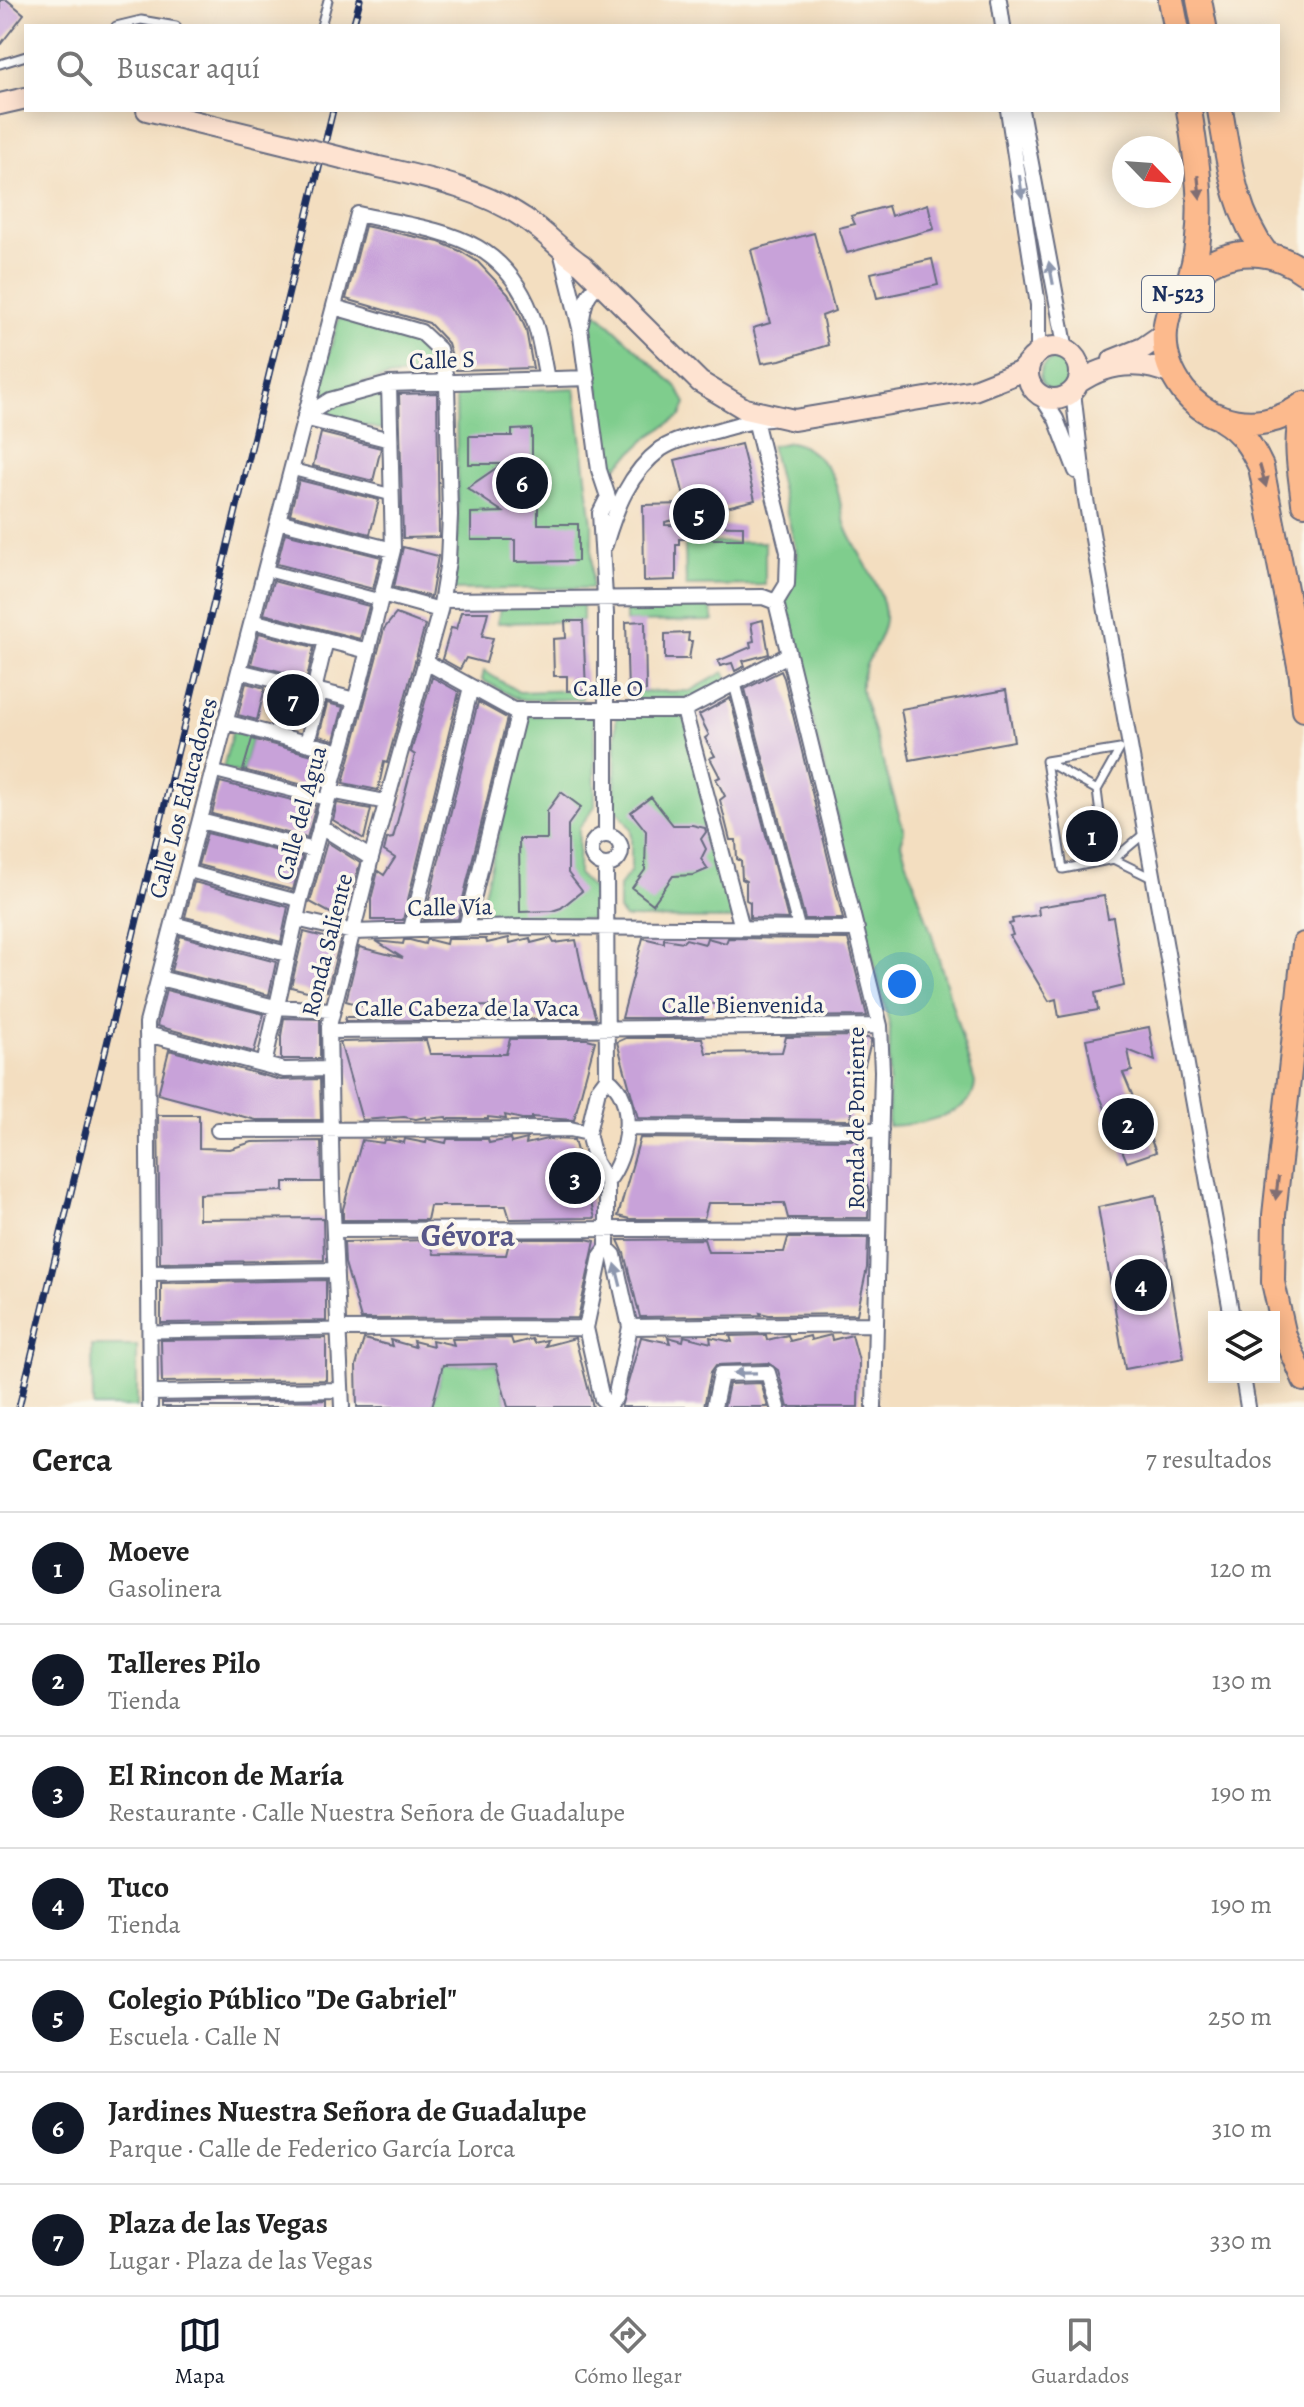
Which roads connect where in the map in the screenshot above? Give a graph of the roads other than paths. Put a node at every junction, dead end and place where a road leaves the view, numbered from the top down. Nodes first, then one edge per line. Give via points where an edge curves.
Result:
1 (328, 0) edge
2 (999, 0) edge
3 (1171, 0) edge
4 (1199, 0) edge
5 (124, 24) edge
6 (164, 24) edge
7 (322, 24) edge
8 (1003, 24) edge
9 (1176, 24) edge
10 (1204, 24) edge
11 (24, 57) edge
12 (0, 64) edge
13 (24, 98) edge
14 (0, 104) edge
15 (155, 112) edge
16 (1008, 112) edge
17 (1021, 112) edge
18 (1189, 112) edge
19 (1220, 112) edge
20 (561, 251) junction
21 (1266, 254) junction
22 (1304, 272) edge
23 (1190, 278) junction
24 (601, 284) junction
25 (334, 307) junction
26 (580, 328) junction
27 (1166, 332) junction
28 (1071, 354) junction
29 (1035, 355) junction
30 (1174, 375) junction
31 (588, 378) junction
32 (547, 379) junction
33 (447, 382) junction
34 (389, 384) junction
35 (1076, 387) junction
36 (974, 390) junction
37 (1039, 394) junction
38 (1304, 404) edge
39 (1304, 412) edge
40 (305, 416) junction
41 (1217, 416) junction
42 (786, 419) junction
43 (756, 424) junction
44 (390, 440) junction
45 (662, 449) junction
46 (291, 469) junction
47 (602, 478) junction
48 (622, 481) junction
49 (1085, 494) junction
50 (392, 495) junction
51 (614, 500) junction
52 (1304, 503) edge
53 (278, 521) junction
54 (393, 550) junction
55 (265, 570) junction
56 (381, 597) junction
57 (605, 599) junction
58 (776, 602) junction
59 (441, 605) junction
60 (252, 621) junction
61 (326, 640) junction
62 (368, 651) junction
63 (788, 655) junction
64 (426, 662) junction
65 (239, 671) junction
66 (1302, 676) edge
67 (735, 684) junction
68 (471, 687) junction
69 (317, 691) junction
70 (355, 700) junction
71 (519, 710) junction
72 (604, 710) junction
73 (684, 710) junction
74 (1304, 710) edge
75 (225, 722) junction
76 (1127, 732) junction
77 (307, 743) junction
78 (1120, 749) junction
79 (341, 752) junction
80 (1046, 761) junction
81 (213, 771) junction
82 (1097, 790) junction
83 (329, 796) junction
84 (386, 802) junction
85 (200, 821) junction
86 (320, 826) junction
87 (1145, 833) junction
88 (314, 850) junction
89 (371, 858) junction
90 (1114, 859) junction
91 (187, 871) junction
92 (1154, 879) junction
93 (300, 901) junction
94 (296, 919) junction
95 (173, 924) junction
96 (607, 927) junction
97 (466, 928) junction
98 (742, 928) junction
99 (411, 929) junction
100 (799, 929) junction
101 (857, 929) junction
102 (353, 932) junction
103 (1304, 944) edge
104 (287, 954) junction
105 (159, 978) junction
106 (275, 1007) junction
107 (331, 1010) junction
108 (880, 1026) junction
109 (607, 1029) junction
110 (329, 1031) junction
111 (147, 1034) junction
112 (264, 1065) junction
113 (330, 1069) junction
114 (607, 1078) junction
115 (626, 1128) junction
116 (218, 1130) dead end
117 (881, 1130) junction
118 (331, 1131) junction
119 (588, 1133) junction
120 (607, 1182) junction
121 (878, 1228) junction
122 (606, 1229) junction
123 (334, 1230) junction
124 (607, 1248) junction
125 (336, 1270) junction
126 (149, 1273) junction
127 (1231, 1311) edge
128 (876, 1324) junction
129 (630, 1327) junction
130 (586, 1328) junction
131 (339, 1329) junction
132 (149, 1332) junction
133 (1304, 1380) edge
134 (1244, 1383) edge
135 (341, 1390) junction
136 (150, 1400) edge
137 (609, 1405) edge
138 (342, 1407) edge
139 (714, 1407) edge
140 (778, 1407) edge
141 (874, 1407) edge
142 (1248, 1407) edge

1 - 7 lane
2 - 8 street
3 - 9 highway
4 - 10 highway
5 - 6 lane
11 - 12 lane
13 - 14 main road
15 - 20 main road, bridge via 460,187 523,217
16 -> 29 street via 1038,305
28 -> 17 street
18 -> 23 highway, N-523 via 1201,208
19 - 21 highway via 1239,205
20 - 24 main road
20 - 26 street
21 - 22 highway, N-523
21 - 23 highway, N-523 via 1221,258
23 - 27 highway, N-523 via 1173,303
24 - 26 street via 585,303
24 - 42 main road via 700,382 745,409
25 - 32 street, Calle Los Educadores via 358,214 452,235 484,249 506,267 535,324
25 - 33 street, Ronda Saliente via 421,332 439,349
25 - 40 street, Calle Los Educadores
26 - 31 street
27 - 28 main road via 1118,359 1097,361
27 - 30 highway, N-523
28 - 29 main road via 1051,347
28 - 35 main road via 1080,373
29 - 36 main road via 1020,372
29 - 37 main road via 1028,379
30 - 35 main road via 1126,364 1089,375
30 - 41 highway, N-523 via 1196,404
31 - 32 street, Calle S
31 - 47 street
32 - 33 street, Calle S
33 - 34 street, Calle S
33 - 59 street, Ronda Saliente via 450,515
34 - 40 street, Calle S via 330,400
34 - 44 street, Calle del Agua
35 - 37 main road via 1057,399
35 - 49 street via 1074,424
36 - 37 main road
36 - 42 main road
37 - 49 street via 1056,419
38 - 41 highway, N-523 via 1285,416 1256,423
39 - 52 highway via 1299,457
40 - 44 street
40 - 46 street, Calle Los Educadores
41 -> 66 highway, N-523 via 1250,444 1261,467
42 - 43 street
43 - 45 street via 701,434
43 - 58 street via 788,552 787,584
44 - 50 street, Calle del Agua
45 - 48 street
45 - 51 street
46 - 50 street
46 - 53 street, Calle Los Educadores
47 - 48 street
47 - 51 street
48 - 51 street
49 - 76 street
50 - 54 street, Calle del Agua
51 - 57 street via 602,553
53 - 54 street
53 - 55 street, Calle Los Educadores
54 - 56 street, Calle del Agua
55 - 56 street
55 - 60 street, Calle Los Educadores
56 - 59 street
56 - 62 street, Calle del Agua
57 - 58 street via 763,597
57 - 59 street
57 - 72 street
58 - 63 street, Ronda de Poniente
59 - 64 street, Ronda Saliente
60 - 61 street
60 - 65 street, Calle Los Educadores
61 - 62 street
61 - 69 street
62 - 70 street, Calle del Agua
63 - 67 street, Calle O
63 - 101 street, Ronda de Poniente
64 - 68 street, Calle O
64 - 84 street, Ronda Saliente
65 - 69 street
65 - 75 street, Calle Los Educadores
66 - 74 main road
67 - 73 street, Calle O
67 - 100 street
68 - 71 street, Calle O
68 - 99 street
69 - 70 street
69 - 77 street
70 - 79 street, Calle del Agua
71 - 72 street, Calle O
71 - 97 street
72 - 73 street, Calle O
72 - 96 street via 606,835 591,848 595,860 606,865
73 - 98 street
75 - 77 street
75 - 81 street, Calle Los Educadores
76 - 78 lane
76 - 87 street
77 - 79 street
78 - 80 lane
78 - 82 lane
79 - 83 street, Calle del Agua
80 - 82 lane
80 - 90 lane via 1063,869
81 - 83 street
81 - 85 street, Calle Los Educadores
82 - 90 lane via 1105,855
83 - 84 street
83 - 86 street, Calle del Agua
84 - 89 street, Ronda Saliente
85 - 88 street
85 - 91 street, Calle Los Educadores
86 - 88 street, Calle del Agua
86 - 89 street
87 - 90 lane
87 - 92 street
88 - 93 street, Calle del Agua
89 - 102 street, Ronda Saliente
90 - 92 lane
91 - 93 street
91 - 95 street, Calle Los Educadores
92 - 127 street
93 - 94 street, Calle del Agua
94 - 102 street, Calle Vía
94 - 104 street, Calle del Agua
95 - 104 street
95 - 105 street, Calle Los Educadores
96 - 97 street, Calle Vía
96 - 98 street, Calle Vía
96 - 109 street
97 - 99 street, Calle Vía
98 - 100 street, Calle Vía
99 - 102 street, Calle Vía
100 - 101 street, Calle Vía
101 - 108 street, Ronda de Poniente
102 - 107 street, Ronda Saliente
103 -> 133 main road via 1273,1246 1276,1305
104 - 106 street, Calle del Agua
105 - 106 street
105 - 111 street, Calle Los Educadores
106 - 107 street
106 - 112 street, Calle del Agua
107 - 110 street, Ronda Saliente
108 - 109 street, Calle Bienvenida
108 - 117 street, Ronda de Poniente
109 - 110 street, Calle Cabeza de la Vaca
109 - 114 street
110 - 113 street, Ronda Saliente
111 - 112 street
111 - 126 street, Calle Los Educadores
112 - 113 street
113 - 118 street, Ronda Saliente
114 - 115 street via 622,1097
114 - 119 street via 598,1090
115 - 117 street
115 - 120 street via 621,1157
116 - 118 street
117 - 121 street, Ronda de Poniente
118 - 119 street
118 - 123 street, Ronda Saliente
119 - 120 street
120 - 122 street
121 - 122 street
121 - 128 street, Ronda de Poniente
122 - 123 street
122 - 124 street
123 - 125 street, Ronda Saliente
129 -> 124 street via 614,1255
124 - 130 street
125 - 126 street
125 - 131 street, Ronda Saliente
126 - 132 street, Calle Los Educadores
128 - 129 street
128 - 141 street, Ronda de Poniente
129 - 137 street
130 - 131 street
130 - 137 street via 602,1399
131 - 132 street
131 - 135 street, Ronda Saliente
132 - 136 street, Calle Los Educadores
134 - 142 street
135 - 136 street
135 - 138 street, Ronda Saliente
140 -> 139 street via 768,1373 721,1374

